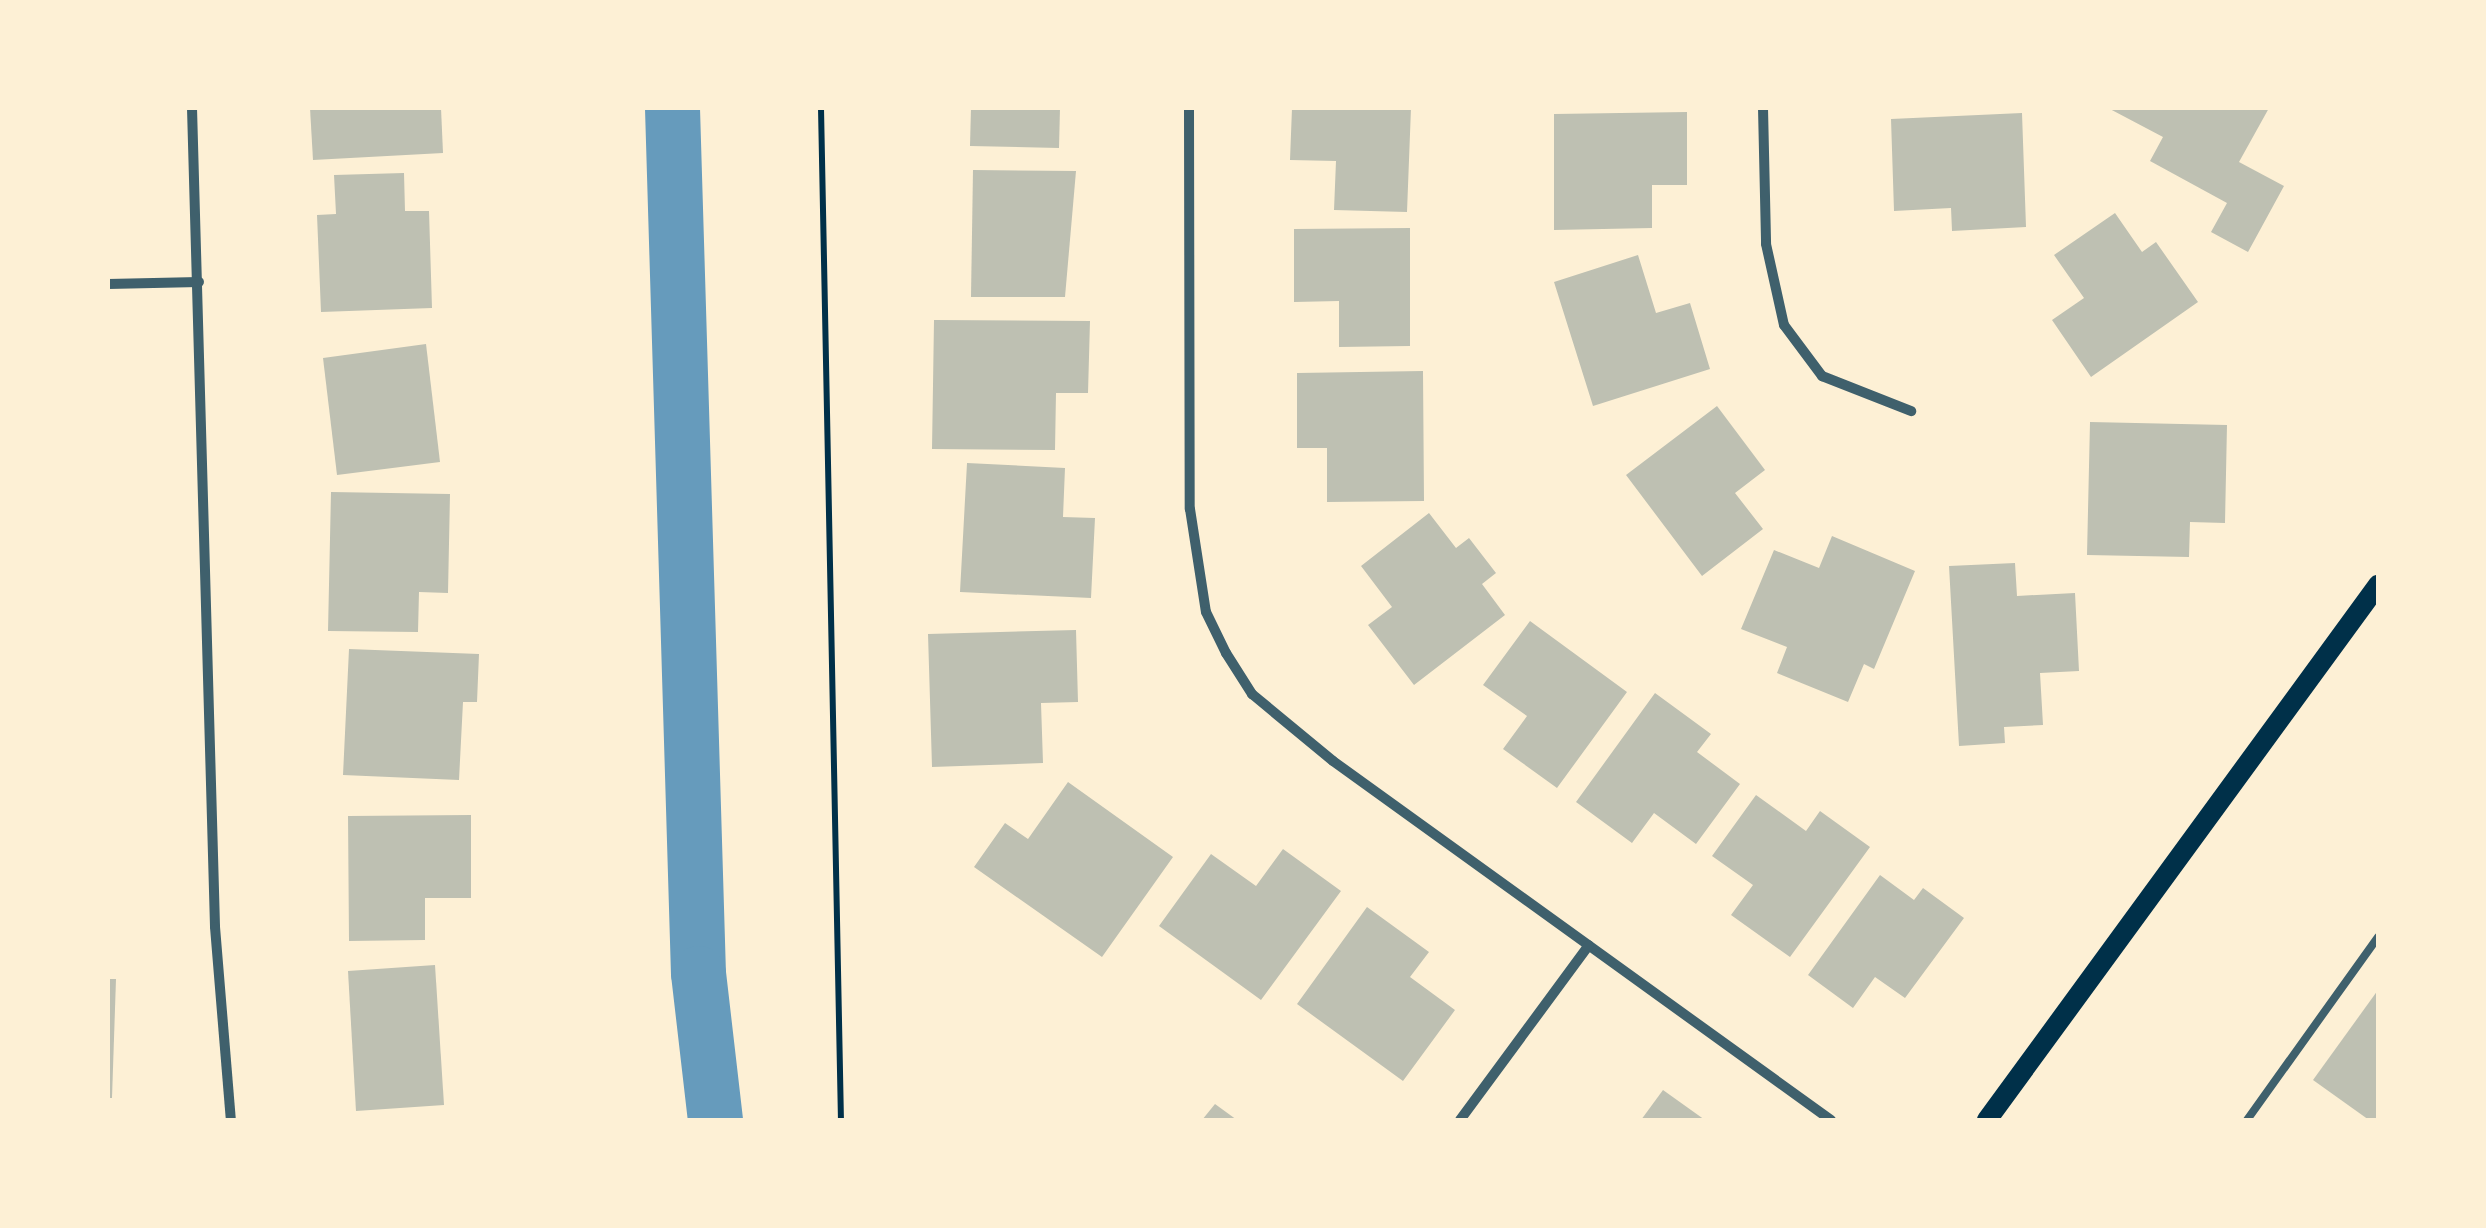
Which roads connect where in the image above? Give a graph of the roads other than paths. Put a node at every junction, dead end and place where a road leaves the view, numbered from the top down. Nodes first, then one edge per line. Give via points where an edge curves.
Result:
1 (192, 108) edge
2 (1189, 108) edge
3 (1764, 108) edge
4 (199, 282) junction
5 (108, 284) edge
6 (1911, 410) dead end
7 (2378, 586) edge
8 (2378, 938) edge
9 (1589, 946) junction
10 (230, 1120) edge
11 (1460, 1120) edge
12 (1831, 1120) edge
13 (1987, 1120) edge
14 (2247, 1120) edge

1 - 4 street
2 - 9 street via 1190,509 1206,612 1252,694 1333,761
3 - 6 street via 1766,244 1784,325 1822,376
4 - 5 street
4 - 10 street via 215,927
7 - 13 main road
8 - 14 lane
9 - 11 street
9 - 12 street

